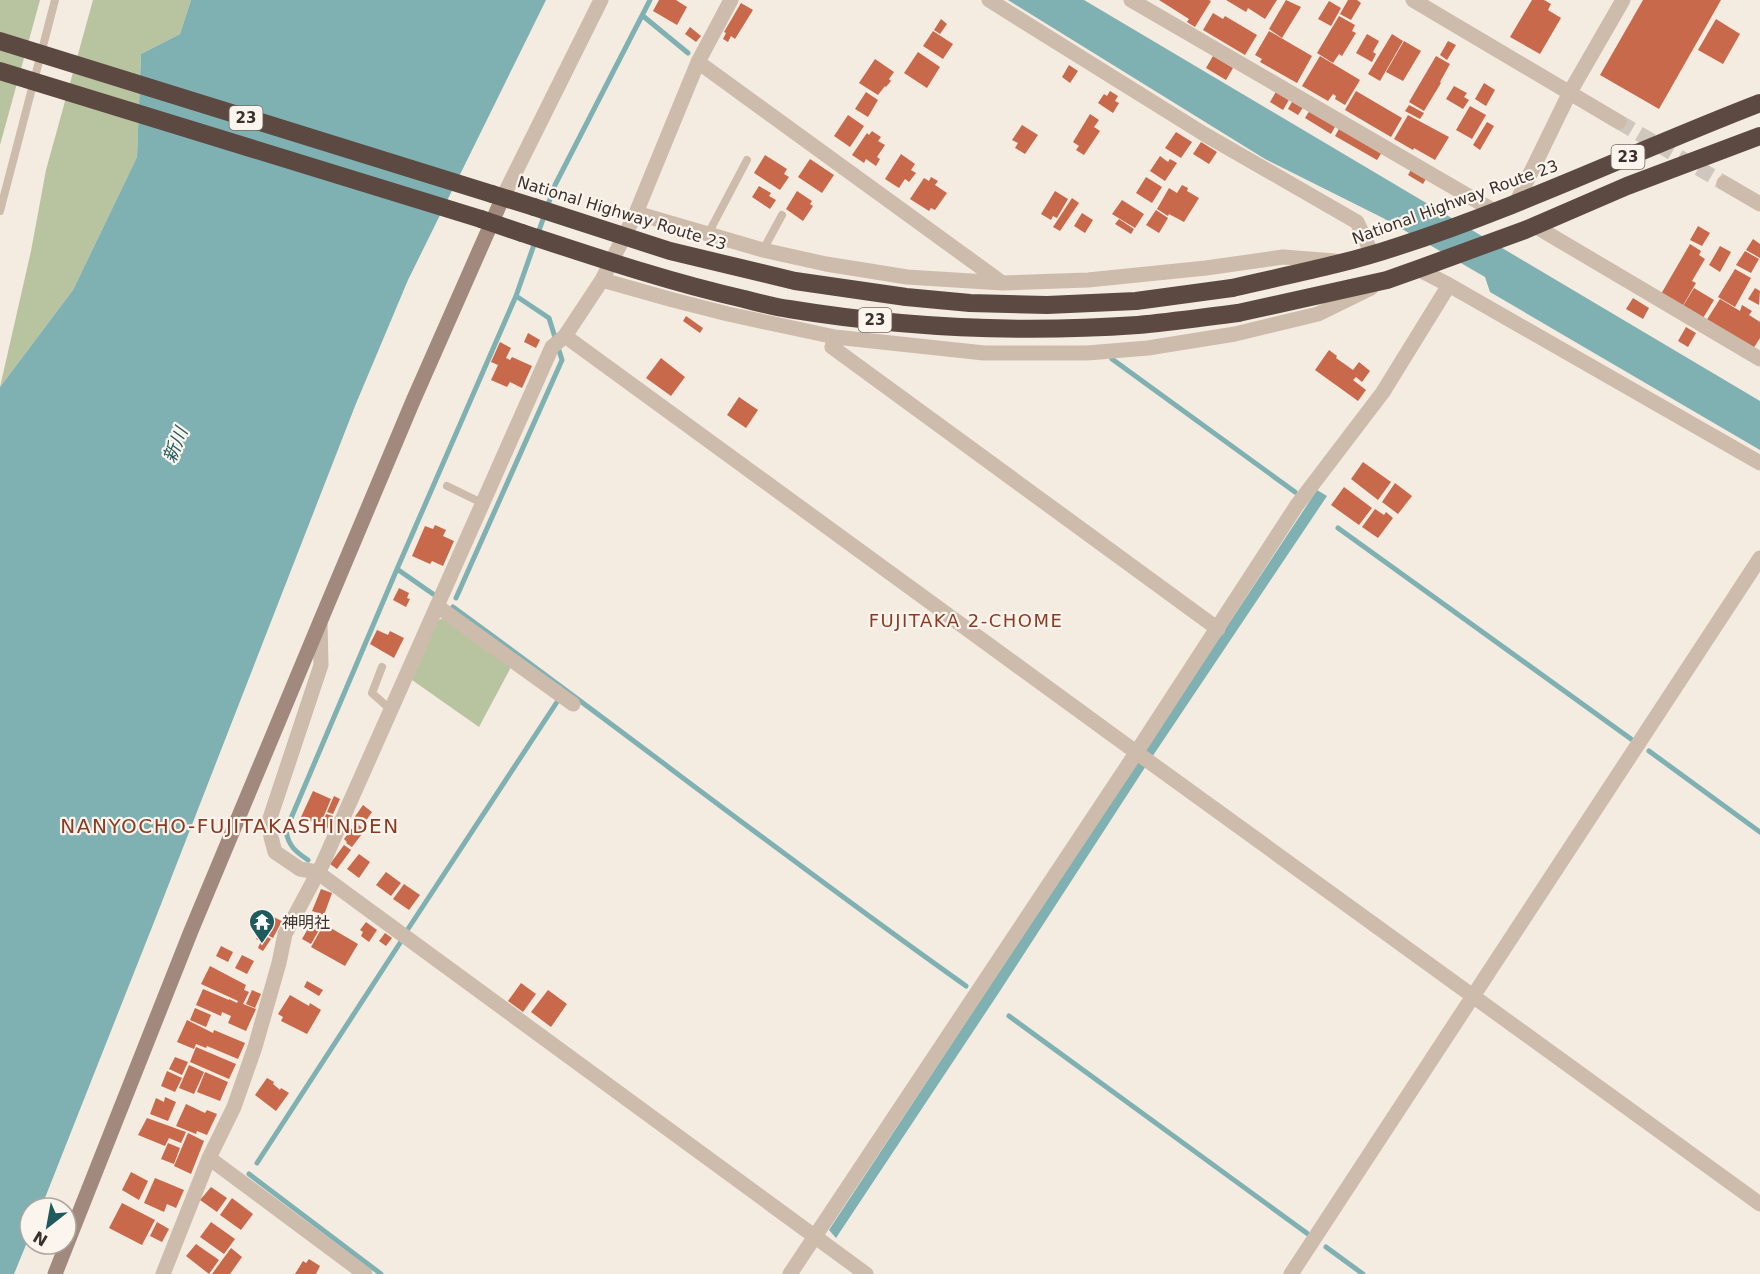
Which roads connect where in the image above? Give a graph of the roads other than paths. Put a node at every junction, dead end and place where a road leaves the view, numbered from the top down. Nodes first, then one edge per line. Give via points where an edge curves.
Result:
1 (55, 0) edge
2 (601, 0) edge
3 (731, 0) edge
4 (989, 0) edge
5 (1131, 0) edge
6 (1413, 0) edge
7 (1623, 0) edge
8 (0, 41) edge
9 (698, 62) junction
10 (0, 71) edge
11 (1570, 92) junction
12 (1760, 103) edge
13 (1619, 122) tunnel mouth
14 (1760, 136) edge
15 (1760, 147) edge
16 (747, 160) dead end
17 (1724, 183) tunnel mouth
18 (497, 195) junction
19 (1760, 204) edge
20 (1515, 205) junction
21 (1574, 209) junction
22 (0, 211) edge
23 (1496, 212) junction
24 (636, 213) junction
25 (782, 215) dead end
26 (486, 221) junction
27 (1530, 228) junction
28 (708, 234) junction
29 (763, 250) junction
30 (1372, 254) junction
31 (1346, 262) junction
32 (1418, 269) junction
33 (602, 280) junction
34 (1387, 280) junction
35 (1003, 283) junction
36 (1449, 285) junction
37 (835, 336) junction
38 (560, 341) junction
39 (1760, 359) edge
40 (1760, 463) edge
41 (447, 486) dead end
42 (482, 503) junction
43 (1760, 558) edge
44 (437, 606) junction
45 (320, 622) junction
46 (1218, 628) junction
47 (382, 668) dead end
48 (573, 704) dead end
49 (391, 710) junction
50 (1142, 757) junction
51 (317, 872) junction
52 (1474, 997) junction
53 (209, 1158) junction
54 (1760, 1204) edge
55 (815, 1236) junction
56 (55, 1274) edge
57 (163, 1274) edge
58 (365, 1274) edge
59 (790, 1274) edge
60 (866, 1274) edge
61 (1291, 1274) edge

1 - 22 lane
2 - 18 street
3 - 9 street
4 - 30 street via 1204,134 1357,222
5 - 23 street
6 - 11 street
7 - 11 street
8 - 18 highway, National Highway Route 23 / 23, bridge
9 - 24 street
9 - 35 street
10 - 26 highway, 23, bridge
11 - 13 street
11 - 20 street
12 - 20 highway, National Highway Route 23 / 23
14 - 21 highway, 23
15 - 21 highway via 1656,188
16 - 28 lane
17 - 19 street
18 - 26 street
18 - 31 highway, National Highway Route 23 / 23, bridge via 670,251 795,281 970,303 1136,301 1232,288
20 - 23 highway, National Highway Route 23 / 23
21 - 27 highway, 23
23 - 30 highway, National Highway Route 23 / 23
24 - 28 street
24 - 33 street
25 - 29 lane
26 - 34 highway, 23, bridge via 659,277 787,309 971,328 1139,325 1238,313
26 - 45 street
27 - 32 highway, 23
27 - 39 street
28 - 29 street
29 - 35 street via 907,277
30 - 31 highway, National Highway Route 23 / 23
31 - 35 street via 1283,257 1088,280
32 - 34 highway, 23
32 - 36 street
33 - 37 street via 728,314
33 - 38 street
34 - 37 street via 1318,314 1236,334 1148,348 1087,353 984,353
36 - 40 street
36 - 46 street via 1383,393 1297,505
37 - 46 street via 832,347
38 - 42 street
38 - 50 street
41 - 42 lane
42 - 44 street
43 - 52 street
44 - 48 street
44 - 49 street
45 - 51 street via 321,665 270,821 275,852 300,869
45 - 56 street
46 - 50 street
47 - 49 lane via 372,693
49 - 51 street
50 - 52 street
50 - 55 street
51 - 53 street via 285,934 255,1047 234,1107
51 - 55 street
52 - 54 street
52 - 61 street
53 - 57 street
53 - 58 street
55 - 59 street
55 - 60 street

